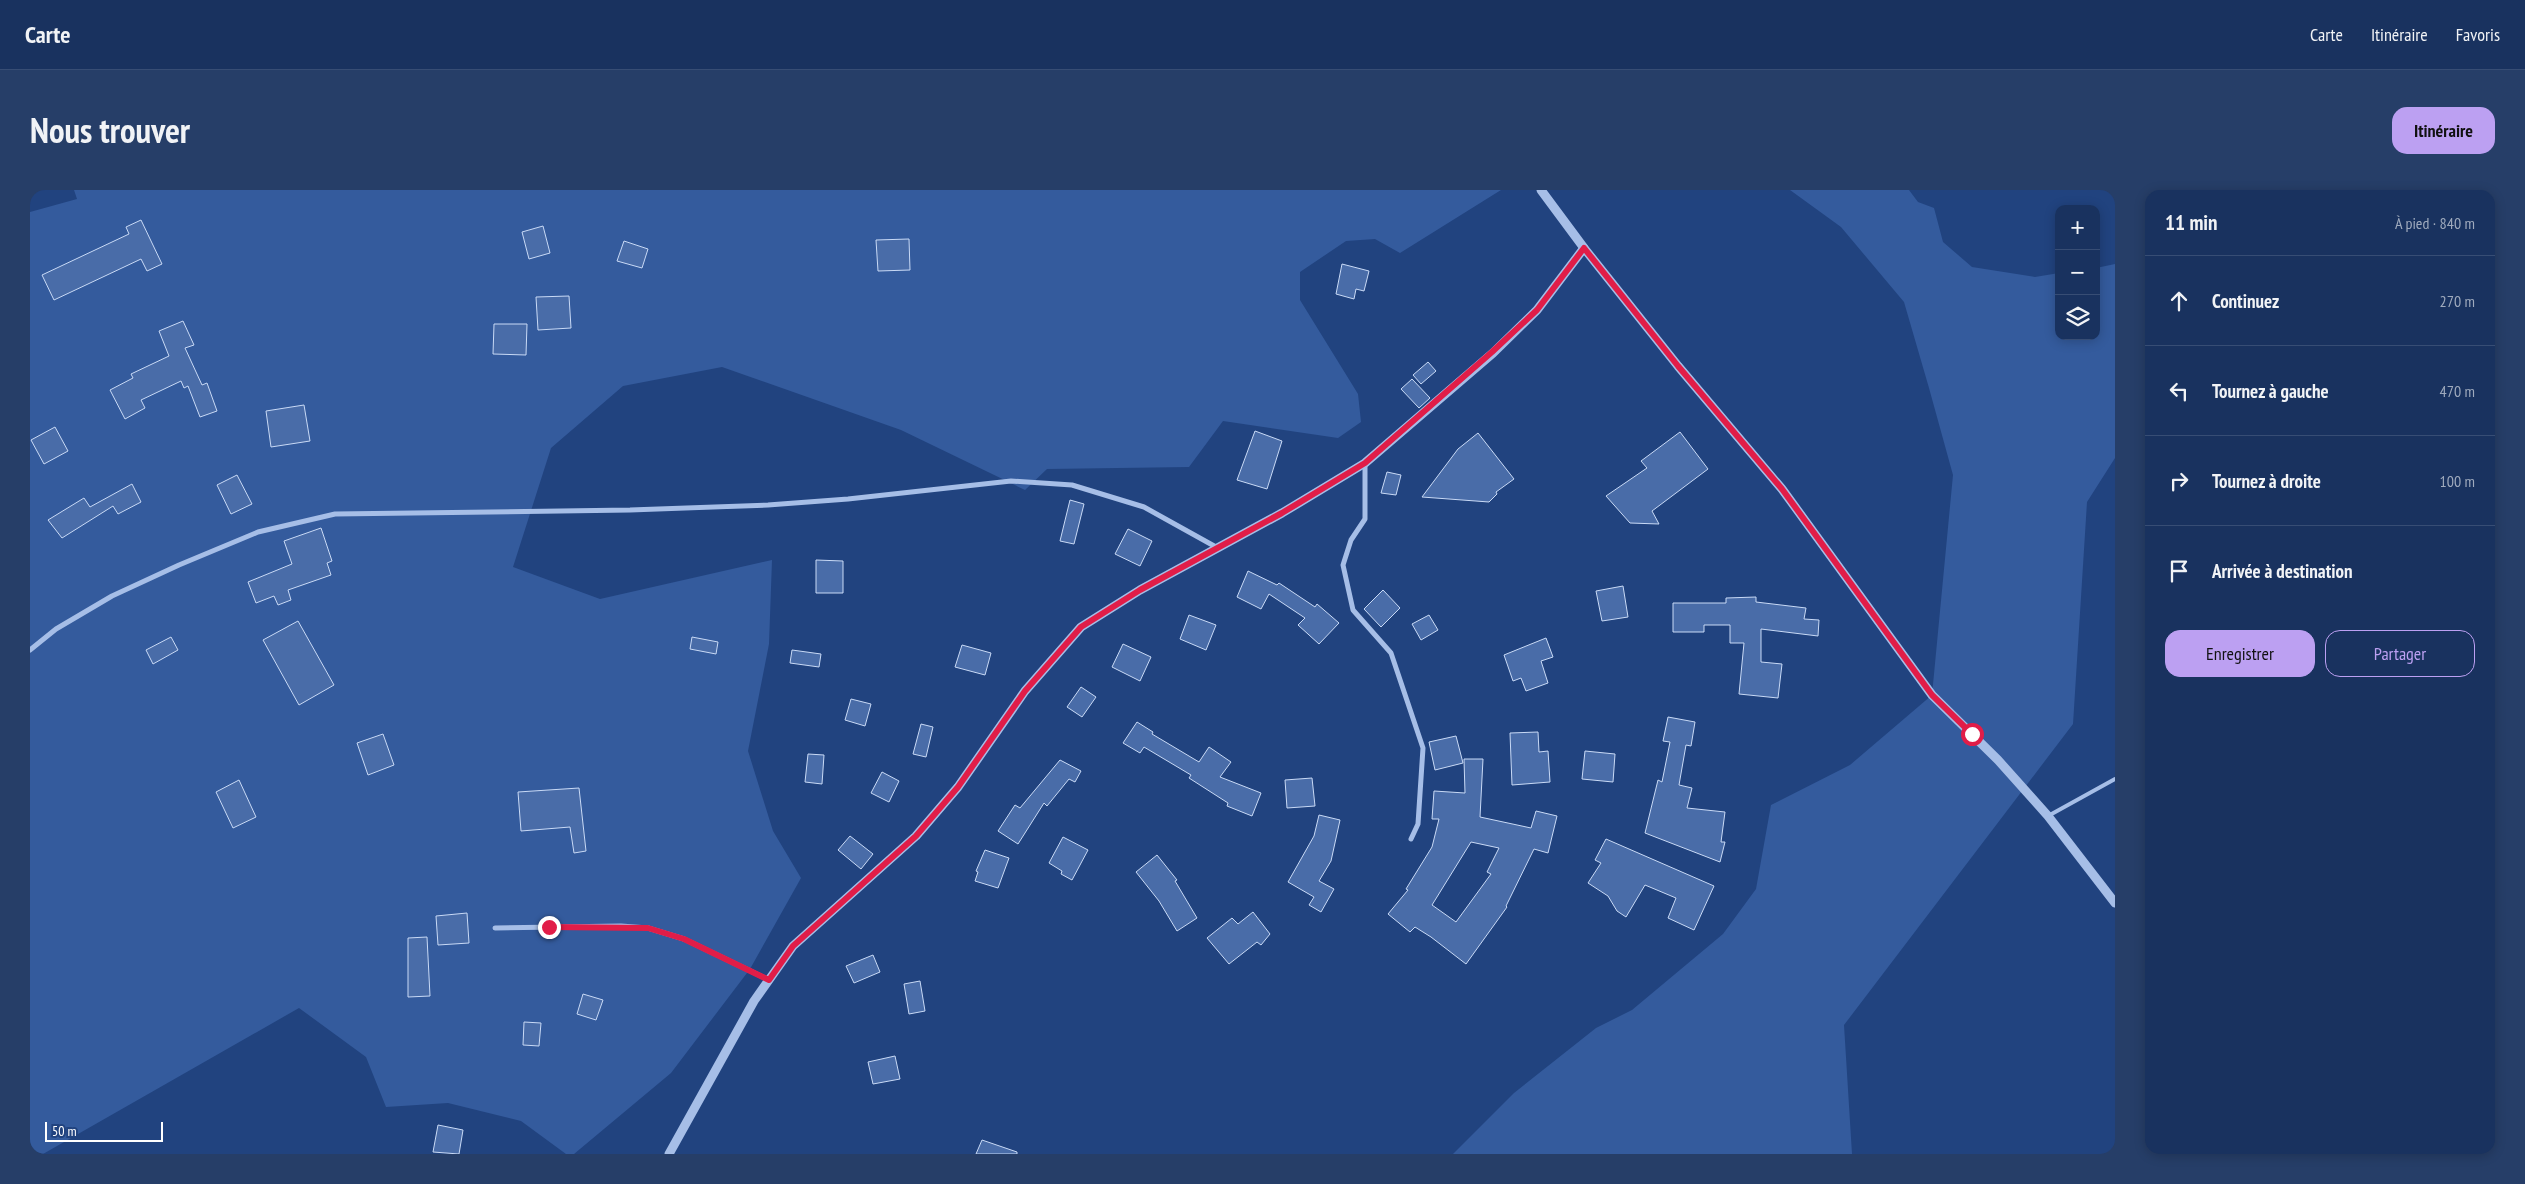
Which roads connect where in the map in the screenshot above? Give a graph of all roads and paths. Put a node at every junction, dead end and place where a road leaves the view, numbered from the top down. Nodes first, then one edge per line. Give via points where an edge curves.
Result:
1 (1541, 190) edge
2 (1584, 248) junction
3 (1365, 463) junction
4 (1216, 547) junction
5 (30, 650) edge
6 (2115, 779) edge
7 (2048, 816) junction
8 (1411, 839) dead end
9 (2115, 904) edge
10 (495, 928) dead end
11 (769, 980) junction
12 (669, 1154) edge

1 - 2 street
2 - 3 street via 1537,310
2 - 7 street via 1782,489 1932,695 1998,760
3 - 4 street via 1282,513
3 - 8 street via 1365,519 1352,540 1343,565 1353,610 1391,653 1423,748 1418,824
4 - 5 street via 1144,506 1072,485 1012,481 768,505 335,514 258,532 179,565 112,596 56,629
4 - 11 street via 1081,627 1025,691 958,787 916,836 793,946
6 - 7 lane
7 - 9 street
10 - 11 street via 648,928 684,939
11 - 12 street via 754,1001

